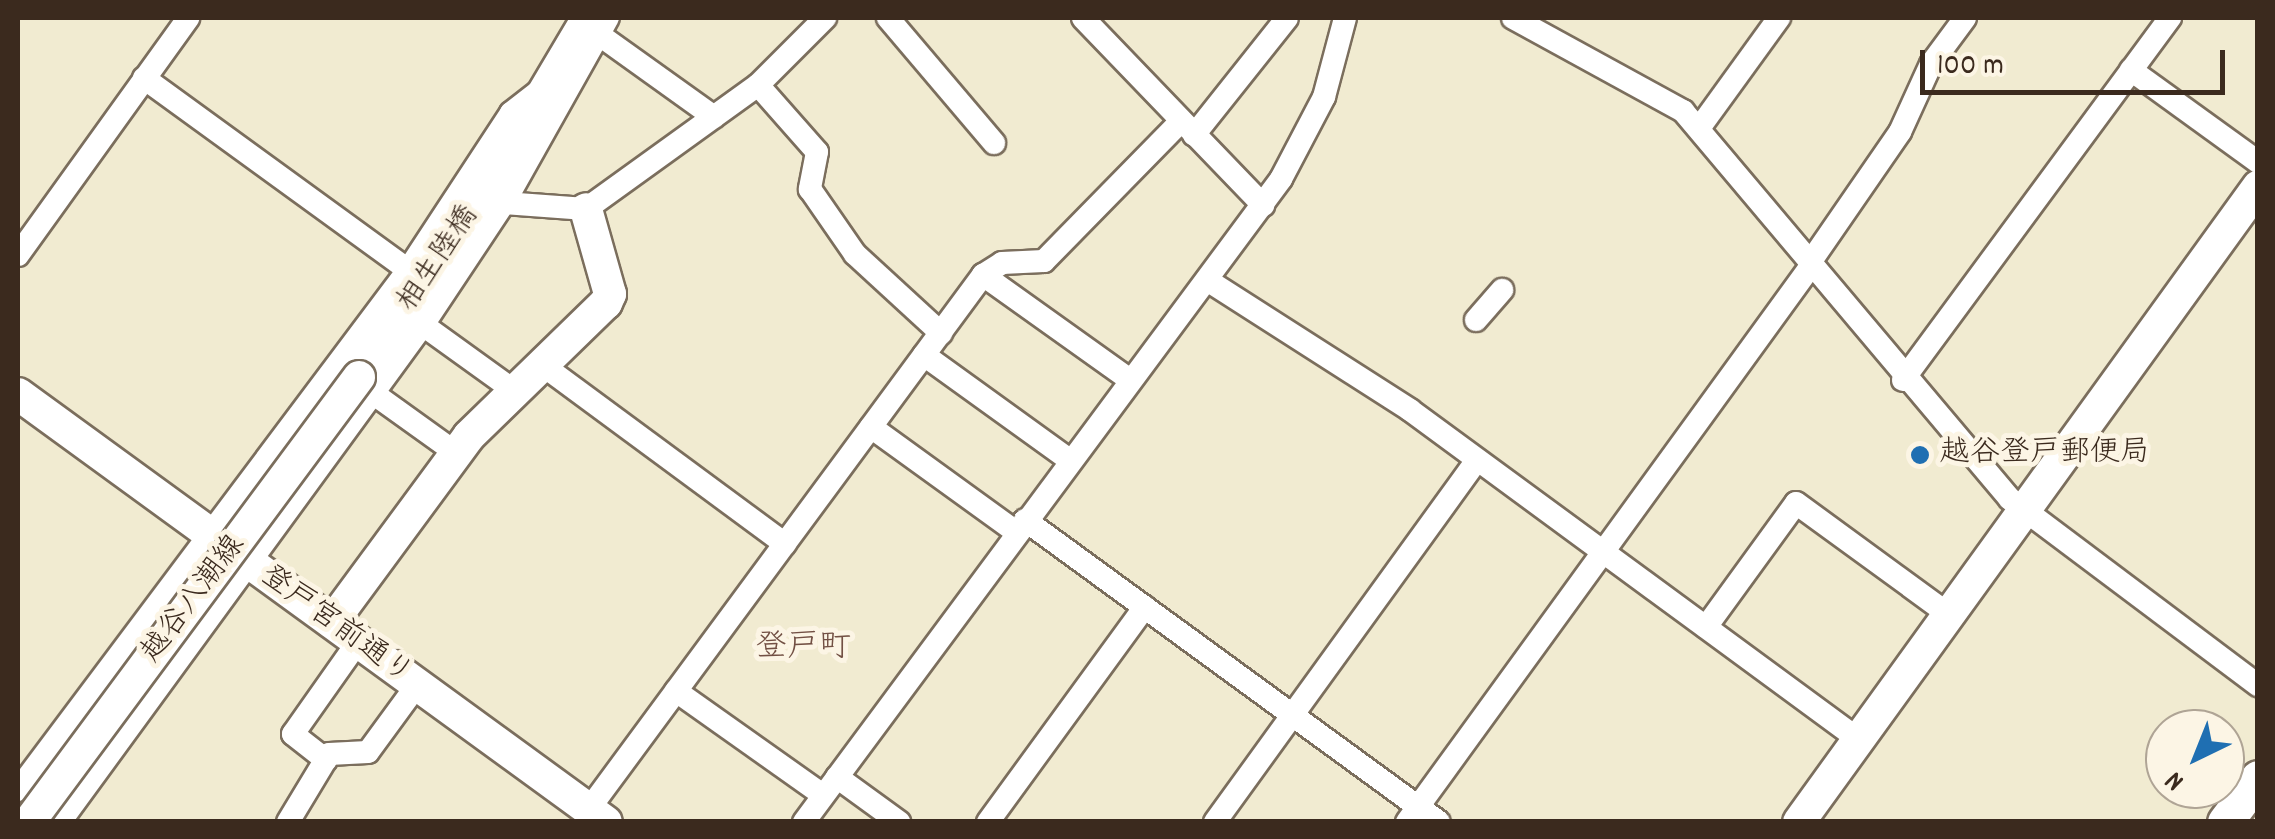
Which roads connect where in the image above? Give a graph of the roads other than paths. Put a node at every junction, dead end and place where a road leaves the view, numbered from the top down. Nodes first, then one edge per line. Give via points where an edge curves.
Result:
1 (188, 18) edge
2 (825, 18) edge
3 (888, 18) edge
4 (1083, 18) edge
5 (1287, 18) edge
6 (1345, 18) edge
7 (1513, 18) edge
8 (1779, 18) edge
9 (1965, 18) edge
10 (2170, 18) edge
11 (595, 23) edge
12 (2131, 70) junction
13 (144, 78) junction
14 (758, 85) junction
15 (548, 89) junction
16 (714, 117) junction
17 (1700, 127) junction
18 (1188, 128) junction
19 (994, 143) dead end
20 (2258, 162) edge
21 (2258, 188) edge
22 (504, 203) junction
23 (1263, 205) junction
24 (586, 208) junction
25 (18, 254) edge
26 (1812, 262) junction
27 (408, 270) junction
28 (983, 275) junction
29 (1207, 280) junction
30 (1502, 290) dead end
31 (1476, 320) dead end
32 (422, 325) junction
33 (940, 332) junction
34 (924, 355) junction
35 (541, 364) junction
36 (1130, 380) junction
37 (1903, 380) junction
38 (366, 385) junction
39 (513, 390) junction
40 (18, 394) edge
41 (871, 426) junction
42 (456, 453) junction
43 (1068, 459) junction
44 (1477, 460) junction
45 (2023, 510) junction
46 (1020, 526) junction
47 (208, 535) junction
48 (785, 544) junction
49 (1603, 552) junction
50 (249, 564) junction
51 (1144, 607) junction
52 (1948, 614) junction
53 (1706, 628) junction
54 (345, 632) junction
55 (416, 685) junction
56 (2258, 685) edge
57 (676, 691) junction
58 (1292, 714) junction
59 (1858, 739) junction
60 (326, 760) junction
61 (2258, 778) edge
62 (20, 786) edge
63 (830, 786) junction
64 (1412, 814) edge
65 (597, 815) edge
66 (67, 819) edge
67 (29, 822) edge
68 (288, 822) edge
69 (804, 822) edge
70 (899, 822) edge
71 (988, 822) edge
72 (1215, 822) edge
73 (1439, 822) edge
74 (1799, 822) edge
75 (2225, 822) edge

1 - 13 street
2 - 14 street
3 - 19 street
4 - 18 street
5 - 18 street
6 - 23 street via 1324,96
7 - 17 street
8 - 17 street
9 - 26 street via 1932,64 1900,132
10 - 12 street
11 - 15 street
11 - 16 street
11 - 22 street
12 - 20 street
12 - 37 street
13 - 25 street
13 - 27 street
14 - 16 street
14 - 33 street via 817,152 810,189 856,254
15 - 27 street via 511,113
15 - 38 street, 相生陸橋
16 - 24 street
17 - 26 street
18 - 23 street
18 - 28 street via 1044,261 1002,263
21 - 45 street
22 - 24 street
22 - 32 street
23 - 29 street
24 - 35 street via 610,294
26 - 37 street
26 - 49 street
27 - 47 street
28 - 33 street
28 - 36 street
29 - 36 street
29 - 44 street
30 - 31 street
32 - 38 street
32 - 39 street
33 - 34 street
34 - 41 street
34 - 43 street
35 - 39 street
35 - 48 street
36 - 43 street
37 - 45 street
38 - 42 street
38 - 50 street
38 - 67 street, 越谷八潮線, bridge
39 - 42 street
40 - 47 street, 登戸宮前通り
41 - 46 street
41 - 48 street
42 - 54 street
43 - 46 street
44 - 49 street
44 - 58 street
45 - 52 street
45 - 56 street
46 - 51 street
46 - 63 street
47 - 50 street, 登戸宮前通り
47 - 62 street
48 - 57 street
49 - 53 street
49 - 64 street
50 - 54 street, 登戸宮前通り
50 - 66 street
51 - 58 street
51 - 71 street
52 - 53 street via 1796,503
52 - 59 street
53 - 59 street
54 - 55 street, 登戸宮前通り
54 - 60 street via 292,734
55 - 60 street via 368,752 329,754
55 - 65 street, 登戸宮前通り
57 - 63 street
57 - 65 street
58 - 64 street
58 - 72 street
59 - 74 street
60 - 68 street
61 - 75 main road
62 - 66 street
63 - 69 street
63 - 70 street
64 - 73 street

